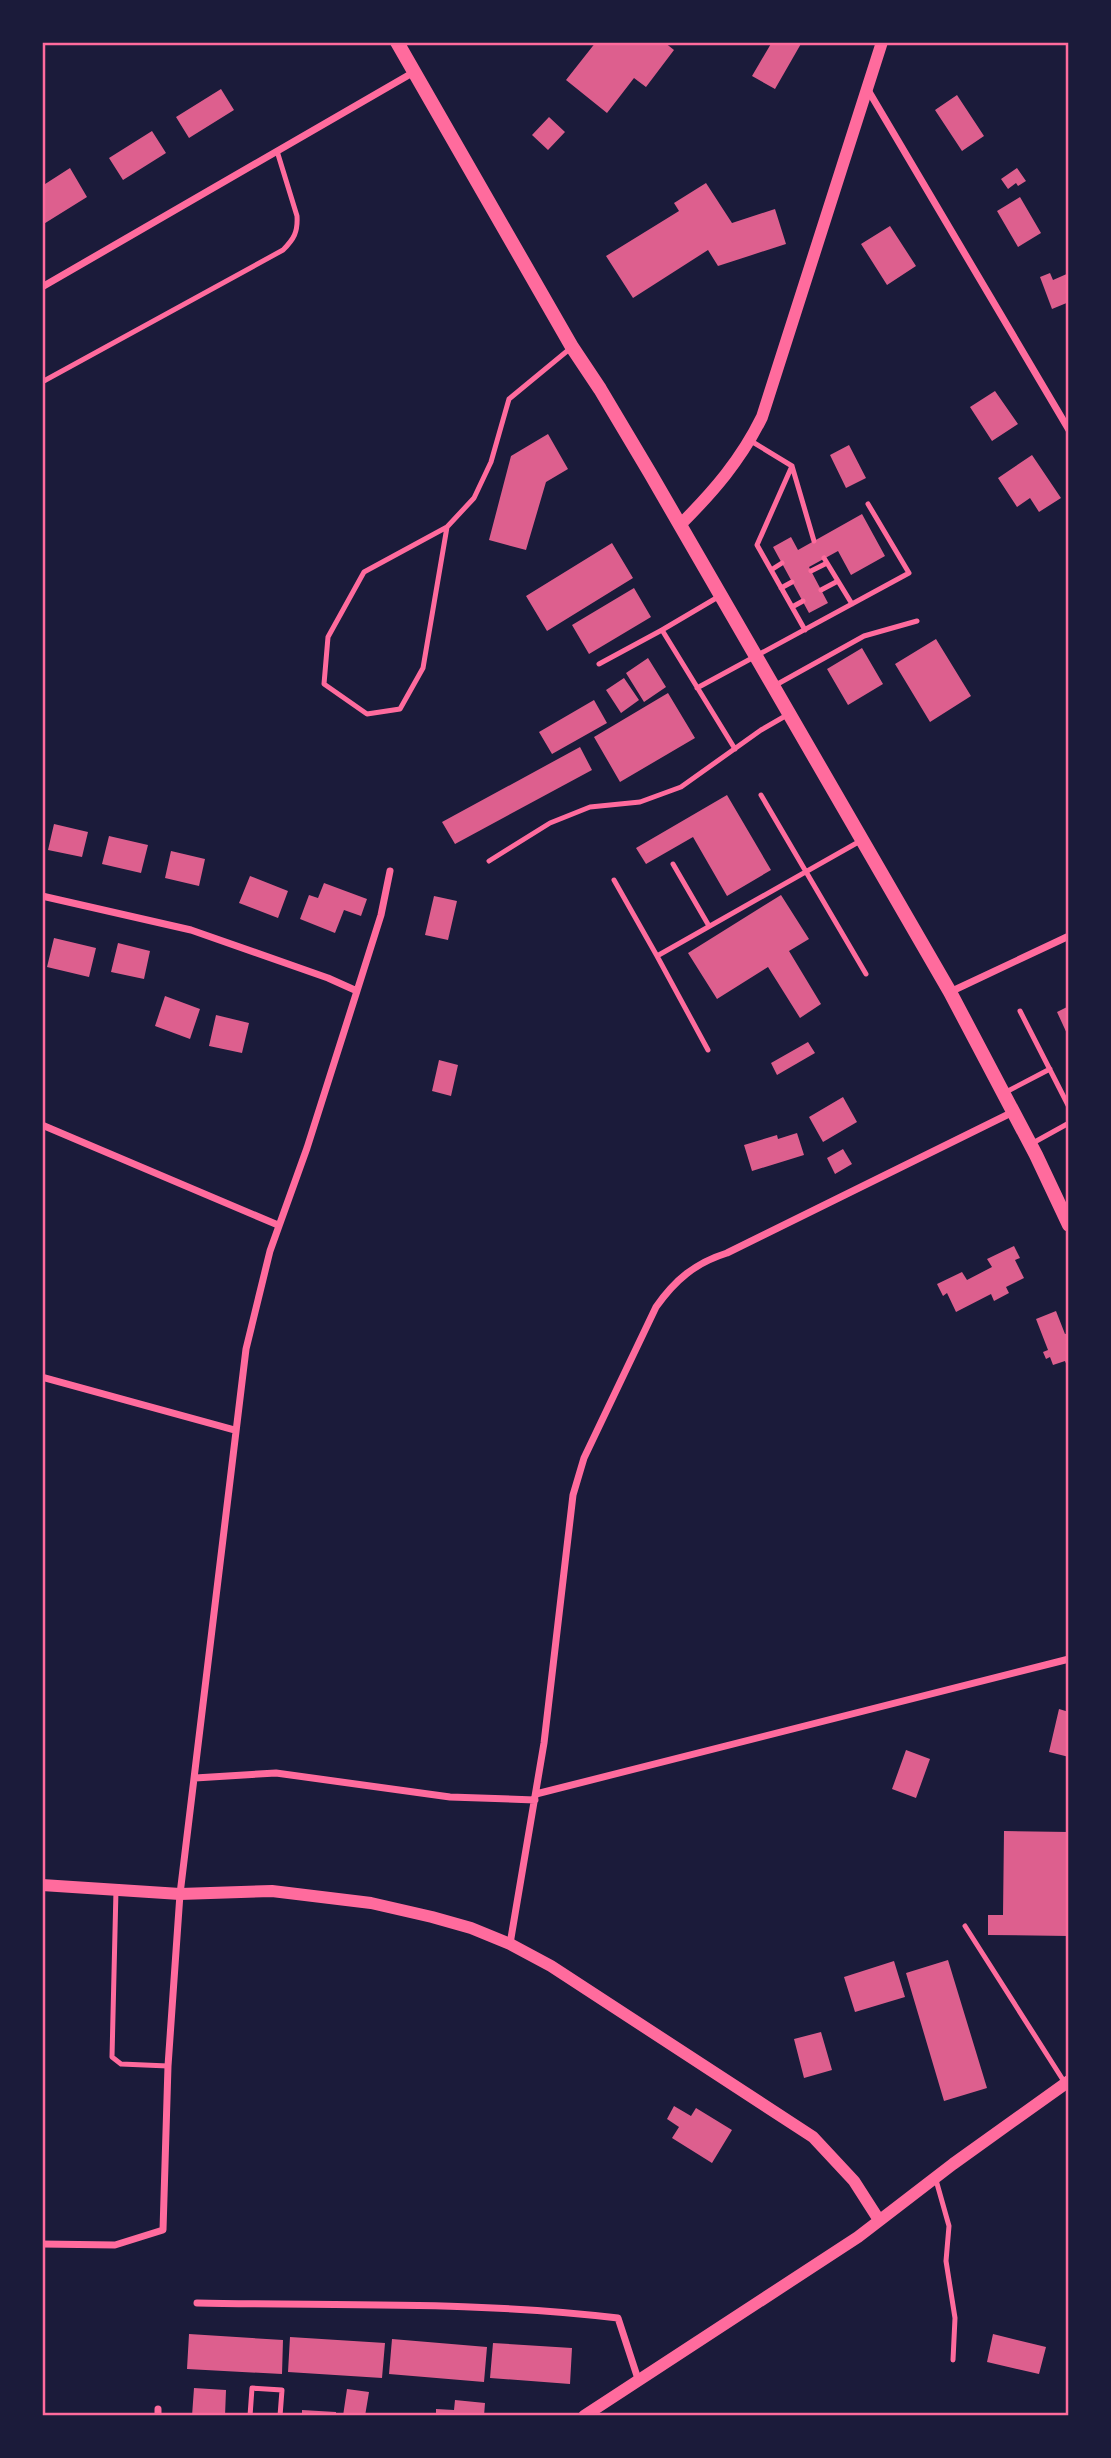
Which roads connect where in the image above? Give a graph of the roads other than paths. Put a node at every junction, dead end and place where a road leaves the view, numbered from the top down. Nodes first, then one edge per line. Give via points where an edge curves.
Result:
1 (397, 42) edge
2 (882, 42) edge
3 (414, 72) junction
4 (866, 87) junction
5 (277, 151) junction
6 (42, 287) edge
7 (572, 347) junction
8 (42, 382) edge
9 (1069, 430) edge
10 (751, 440) junction
11 (792, 466) junction
12 (868, 504) dead end
13 (680, 525) junction
14 (447, 527) junction
15 (814, 541) dead end
16 (782, 563) dead end
17 (771, 570) junction
18 (811, 571) dead end
19 (838, 581) junction
20 (792, 582) dead end
21 (781, 588) junction
22 (821, 590) dead end
23 (721, 595) junction
24 (803, 601) dead end
25 (852, 604) junction
26 (792, 607) junction
27 (917, 621) dead end
28 (662, 629) junction
29 (805, 629) junction
30 (756, 655) junction
31 (599, 664) dead end
32 (774, 687) junction
33 (697, 688) junction
34 (789, 713) junction
35 (735, 749) junction
36 (761, 795) dead end
37 (862, 839) junction
38 (489, 860) dead end
39 (673, 864) dead end
40 (390, 871) dead end
41 (806, 871) junction
42 (614, 880) dead end
43 (42, 896) edge
44 (709, 926) junction
45 (1069, 936) edge
46 (657, 956) junction
47 (866, 974) dead end
48 (357, 991) junction
49 (950, 992) junction
50 (1020, 1011) dead end
51 (708, 1050) dead end
52 (1050, 1069) junction
53 (1004, 1094) junction
54 (1069, 1107) edge
55 (1013, 1111) junction
56 (1069, 1123) edge
57 (42, 1125) edge
58 (1031, 1144) junction
59 (278, 1225) junction
60 (1069, 1225) edge
61 (42, 1377) edge
62 (235, 1430) junction
63 (1069, 1659) edge
64 (195, 1777) junction
65 (535, 1797) junction
66 (42, 1885) edge
67 (116, 1890) junction
68 (180, 1894) junction
69 (965, 1926) dead end
70 (510, 1944) junction
71 (168, 2066) junction
72 (1067, 2083) edge
73 (935, 2177) junction
74 (879, 2220) junction
75 (42, 2244) edge
76 (197, 2303) dead end
77 (953, 2360) dead end
78 (639, 2382) junction
79 (250, 2416) edge
80 (281, 2416) edge
81 (584, 2416) edge

1 - 3 main road
2 - 4 street
3 - 5 street
3 - 7 main road
4 - 9 street
4 - 10 street
5 - 6 street
5 - 8 lane via 298,228 283,250
7 - 13 main road
7 - 14 lane via 509,399 491,462 474,498
10 - 11 lane
10 - 13 street via 712,493
11 - 15 lane
11 - 17 lane via 757,545
12 - 25 lane via 909,573
13 - 23 main road
14 - 14 lane via 364,572 328,637 324,684 367,714 400,709 423,668
16 - 17 lane
17 - 21 lane
18 - 19 lane via 826,560
19 - 22 lane
19 - 25 lane
20 - 21 lane
21 - 26 lane
23 - 28 lane
23 - 30 main road
24 - 26 lane
25 - 29 lane
26 - 29 lane
27 - 32 lane via 864,636
28 - 31 lane
28 - 33 lane
29 - 30 lane
30 - 32 main road
30 - 33 lane
32 - 34 main road
33 - 35 lane
34 - 35 lane
34 - 37 main road
35 - 38 lane via 681,787 640,802 590,807 550,822
36 - 41 lane
37 - 41 lane
37 - 49 main road
39 - 44 lane
40 - 48 street
41 - 44 lane
41 - 47 lane
42 - 46 lane
43 - 48 street via 191,930
44 - 46 lane
45 - 49 street
46 - 51 lane
48 - 59 street
49 - 53 main road
50 - 52 lane
52 - 53 lane
52 - 54 lane
53 - 55 main road
55 - 58 main road
55 - 65 street via 707,1259 670,1286 636,1345 577,1477
56 - 58 lane
57 - 59 street
58 - 60 main road
59 - 62 street via 246,1349
61 - 62 street
62 - 64 street
63 - 65 street
64 - 65 street via 276,1773 450,1797
64 - 68 street
65 - 70 street
66 - 67 street
67 - 68 street
67 - 71 lane via 111,2057 121,2064
68 - 70 street via 272,1891 371,1903 432,1917
68 - 71 street
69 - 72 lane
70 - 74 street via 813,2137 854,2180
71 - 75 street via 163,2230 115,2245
72 - 73 street
73 - 74 street
73 - 77 lane via 949,2226 946,2260 956,2318
74 - 78 street
76 - 78 street via 456,2307 618,2318
78 - 81 street
79 - 80 lane via 252,2388 282,2390

